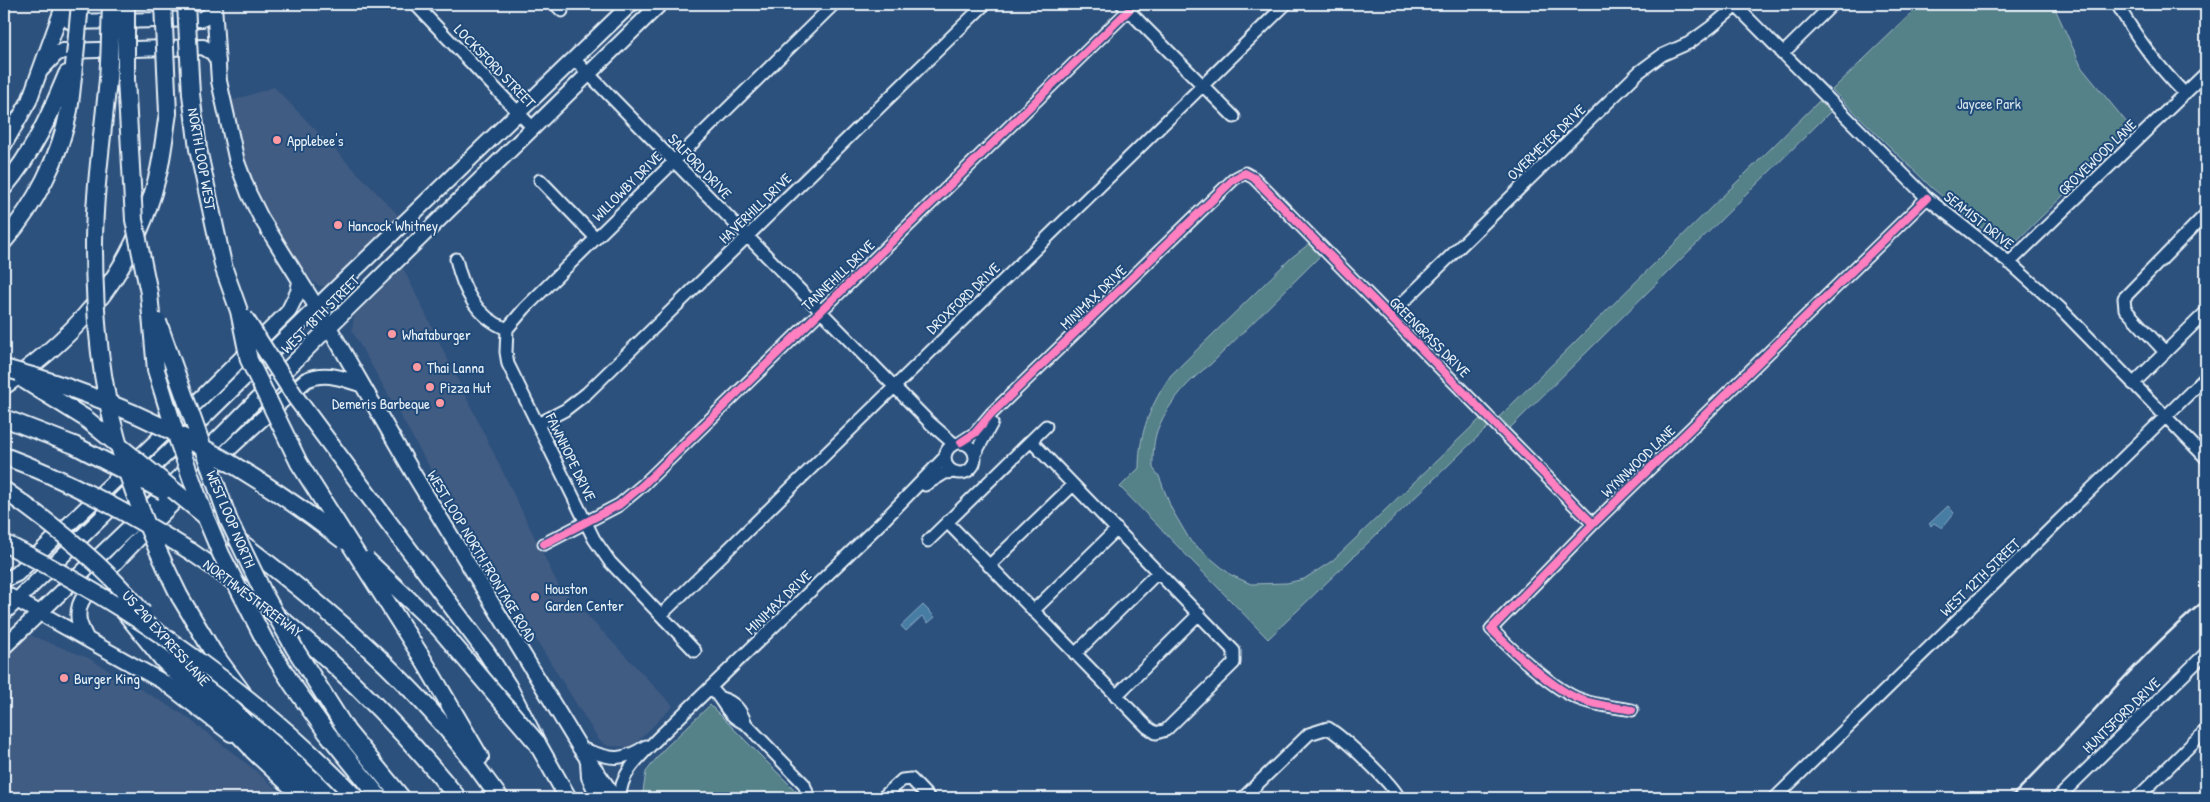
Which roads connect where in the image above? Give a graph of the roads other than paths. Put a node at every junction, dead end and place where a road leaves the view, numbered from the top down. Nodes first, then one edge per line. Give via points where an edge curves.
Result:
1 (80, 4) edge
2 (111, 4) edge
3 (126, 4) edge
4 (163, 4) edge
5 (186, 4) edge
6 (214, 4) edge
7 (415, 4) edge
8 (631, 4) edge
9 (660, 4) edge
10 (834, 4) edge
11 (985, 4) edge
12 (1286, 4) edge
13 (1833, 4) edge
14 (2117, 4) edge
15 (1735, 5) edge
16 (63, 6) edge
17 (1129, 6) edge
18 (1782, 54) junction
19 (75, 56) junction
20 (574, 59) junction
21 (218, 61) junction
22 (41, 70) junction
23 (2206, 73) edge
24 (589, 74) junction
25 (1203, 86) junction
26 (2185, 94) junction
27 (519, 113) junction
28 (1234, 117) dead end
29 (534, 128) junction
30 (4, 145) edge
31 (674, 161) junction
32 (1245, 173) joint
33 (540, 180) dead end
34 (4, 187) edge
35 (1926, 198) junction
36 (2206, 214) edge
37 (747, 236) junction
38 (596, 238) junction
39 (4, 241) edge
40 (381, 247) junction
41 (456, 259) dead end
42 (2009, 263) junction
43 (392, 266) junction
44 (300, 281) junction
45 (149, 293) junction
46 (316, 308) junction
47 (240, 311) junction
48 (821, 311) junction
49 (2206, 312) edge
50 (1389, 316) junction
51 (329, 327) junction
52 (507, 330) junction
53 (2166, 352) junction
54 (4, 368) edge
55 (2206, 377) edge
56 (360, 384) junction
57 (2133, 384) junction
58 (4, 386) edge
59 (895, 386) junction
60 (1005, 402) junction
61 (2166, 417) junction
62 (4, 418) edge
63 (538, 424) junction
64 (1046, 426) dead end
65 (1031, 441) junction
66 (952, 449) junction
67 (975, 454) junction
68 (4, 456) edge
69 (2206, 458) edge
70 (956, 472) junction
71 (1073, 484) junction
72 (918, 486) junction
73 (4, 490) edge
74 (210, 519) junction
75 (586, 522) junction
76 (946, 522) junction
77 (1593, 524) junction
78 (1116, 529) junction
79 (68, 540) junction
80 (928, 541) dead end
81 (4, 543) edge
82 (544, 544) dead end
83 (989, 566) junction
84 (1158, 572) junction
85 (4, 580) edge
86 (4, 592) edge
87 (18, 600) junction
88 (1033, 610) junction
89 (40, 613) junction
90 (4, 614) edge
91 (1199, 614) junction
92 (660, 615) junction
93 (86, 638) junction
94 (4, 647) edge
95 (695, 651) dead end
96 (2206, 653) edge
97 (1075, 654) junction
98 (711, 688) junction
99 (1116, 696) junction
100 (1632, 710) dead end
101 (2206, 732) edge
102 (658, 738) junction
103 (537, 743) junction
104 (580, 748) junction
105 (260, 757) junction
106 (588, 761) junction
107 (302, 798) edge
108 (317, 798) edge
109 (332, 798) edge
110 (356, 798) edge
111 (380, 798) edge
112 (402, 798) edge
113 (458, 798) edge
114 (500, 798) edge
115 (504, 798) edge
116 (568, 798) edge
117 (600, 798) edge
118 (615, 798) edge
119 (620, 798) edge
120 (809, 798) edge
121 (882, 798) edge
122 (929, 798) edge
123 (1243, 798) edge
124 (1399, 798) edge
125 (1775, 798) edge
126 (2058, 798) edge
127 (2136, 798) edge

1 - 19 highway, bridge
2 - 109 highway, bridge via 94,243 96,314 104,379 117,439 159,554 180,597 248,701
3 - 45 highway, bridge via 126,79 134,220
4 - 58 highway, bridge via 168,113 159,169 149,206 132,247 88,314 33,366
5 - 47 highway, NORTH LOOP WEST, bridge via 198,149 224,270
6 - 16 main road via 208,16 202,19 81,22 67,19
6 - 21 main road, WEST LOOP NORTH FRONTAGE ROAD
7 - 27 street, LOCKSFORD STREET
8 - 20 main road, WEST 18TH STREET
9 - 24 main road, WEST 18TH STREET
10 - 31 street, WILLOWBY DRIVE
11 - 37 street, HAVERHILL DRIVE
12 - 25 street, DROXFORD DRIVE
13 - 18 street
14 - 26 street via 2157,65
15 - 18 street, SEAMIST DRIVE
15 - 50 street, OVERMEYER DRIVE via 1712,28 1662,55 1639,72
16 - 22 main road
17 - 25 street
17 - 48 street, TANNEHILL DRIVE
18 - 35 street, SEAMIST DRIVE
19 - 34 highway via 33,149
19 - 39 highway via 69,110 60,143 33,201
20 - 24 street, SALFORD DRIVE
20 - 27 main road, WEST 18TH STREET
21 - 22 main road via 203,47 63,51
21 - 44 main road, WEST LOOP NORTH FRONTAGE ROAD via 219,81 237,162 261,218
22 - 30 main road via 29,101
23 - 26 street, GROVEWOOD LANE
24 - 29 main road, WEST 18TH STREET
24 - 31 street, SALFORD DRIVE
25 - 28 street
25 - 59 street, DROXFORD DRIVE
26 - 42 street, GROVEWOOD LANE
27 - 29 street, LOCKSFORD STREET
27 - 40 main road, WEST 18TH STREET
29 - 43 main road, WEST 18TH STREET
31 - 37 street, SALFORD DRIVE
31 - 38 street, WILLOWBY DRIVE
32 - 50 street, GREENGRASS DRIVE via 1254,178
32 - 60 street, MINIMAX DRIVE via 1234,179
33 - 38 street
35 - 42 street, SEAMIST DRIVE
35 - 77 street, WYNNWOOD LANE
36 - 53 street via 2124,298 2124,309
37 - 48 street, SALFORD DRIVE
37 - 63 street, HAVERHILL DRIVE via 587,393 565,410
38 - 52 street, WILLOWBY DRIVE
40 - 43 main road
40 - 46 main road, WEST 18TH STREET
41 - 52 street via 469,296 478,310
42 - 57 street, SEAMIST DRIVE via 2060,308
43 - 51 main road, WEST 18TH STREET
44 - 46 main road, WEST LOOP NORTH FRONTAGE ROAD
44 - 85 main road via 288,312 17,574
45 - 111 highway, bridge via 156,370 181,450 221,554 261,634 292,684
45 - 112 highway, WEST LOOP NORTH, bridge via 229,522 264,594 347,731
46 - 51 main road, WEST LOOP NORTH FRONTAGE ROAD
46 - 87 main road, WEST 18TH STREET
47 - 103 highway, bridge via 296,398 486,652 508,686
47 - 115 highway, bridge via 249,360 299,463 421,656
48 - 59 street, SALFORD DRIVE
48 - 75 street, TANNEHILL DRIVE via 643,485 618,505
49 - 53 street
50 - 77 street, GREENGRASS DRIVE
51 - 56 main road, WEST LOOP NORTH FRONTAGE ROAD
51 - 89 main road, WEST 18TH STREET
52 - 63 street, FAWNHOPE DRIVE via 508,364
53 - 57 street
54 - 74 highway, bridge via 85,418
54 - 103 highway, bridge via 81,392 155,423 244,469 301,507 411,600
55 - 61 street, WEST 12TH STREET
56 - 93 main road via 327,374 315,376 256,423 84,597 78,616
56 - 104 main road, WEST LOOP NORTH FRONTAGE ROAD
57 - 61 street, SEAMIST DRIVE
59 - 66 street, SALFORD DRIVE
59 - 92 street, DROXFORD DRIVE
60 - 66 street, MINIMAX DRIVE via 975,433
60 - 67 street, MINIMAX DRIVE
61 - 69 street, SEAMIST DRIVE
61 - 125 street, WEST 12TH STREET
62 - 74 highway, bridge via 74,445
63 - 75 street, FAWNHOPE DRIVE
64 - 65 street
65 - 71 street
65 - 76 street
66 - 67 street via 970,446
66 - 70 street via 948,466
66 - 72 street, MINIMAX DRIVE
67 - 70 street via 971,468
68 - 113 highway, NORTHWEST FREEWAY, bridge via 78,488 150,527 258,599 339,667 403,732
70 - 72 street, MINIMAX DRIVE via 945,473
71 - 78 street
71 - 83 street
72 - 98 street, MINIMAX DRIVE
73 - 79 highway, US 290 EXPRESS LANE, bridge
74 - 114 highway via 333,616 378,658 456,740
75 - 82 street, TANNEHILL DRIVE
75 - 92 street, FAWNHOPE DRIVE via 610,562
76 - 80 street
76 - 83 street
77 - 100 street, WYNNWOOD LANE via 1491,629 1564,692 1582,700
78 - 84 street
78 - 88 street
79 - 105 highway, bridge via 164,661
79 - 108 highway, US 290 EXPRESS LANE, bridge via 101,567 206,684
81 - 110 highway, bridge via 97,593 159,634 269,718
83 - 88 street
84 - 91 street
84 - 97 street
86 - 87 main road
87 - 89 main road
87 - 90 main road, WEST 18TH STREET
88 - 97 street
89 - 93 main road
89 - 94 main road, WEST 18TH STREET
91 - 99 street
91 - 99 street via 1234,651 1234,663 1230,668 1161,732 1151,730
92 - 95 street, FAWNHOPE DRIVE
93 - 105 main road via 165,683
96 - 126 street, HUNTSFORD DRIVE
97 - 99 street
98 - 102 street, MINIMAX DRIVE
98 - 120 street via 721,698 724,708 746,724 804,784
101 - 127 street
102 - 104 street, MINIMAX DRIVE via 624,758
102 - 119 street, MINIMAX DRIVE via 628,771 622,782
103 - 116 highway
104 - 106 main road, WEST LOOP NORTH FRONTAGE ROAD
105 - 107 main road
106 - 117 main road via 589,777
106 - 118 main road, WEST LOOP NORTH FRONTAGE ROAD
121 - 122 street via 902,780 911,778
123 - 124 street via 1309,734 1328,728 1344,739

